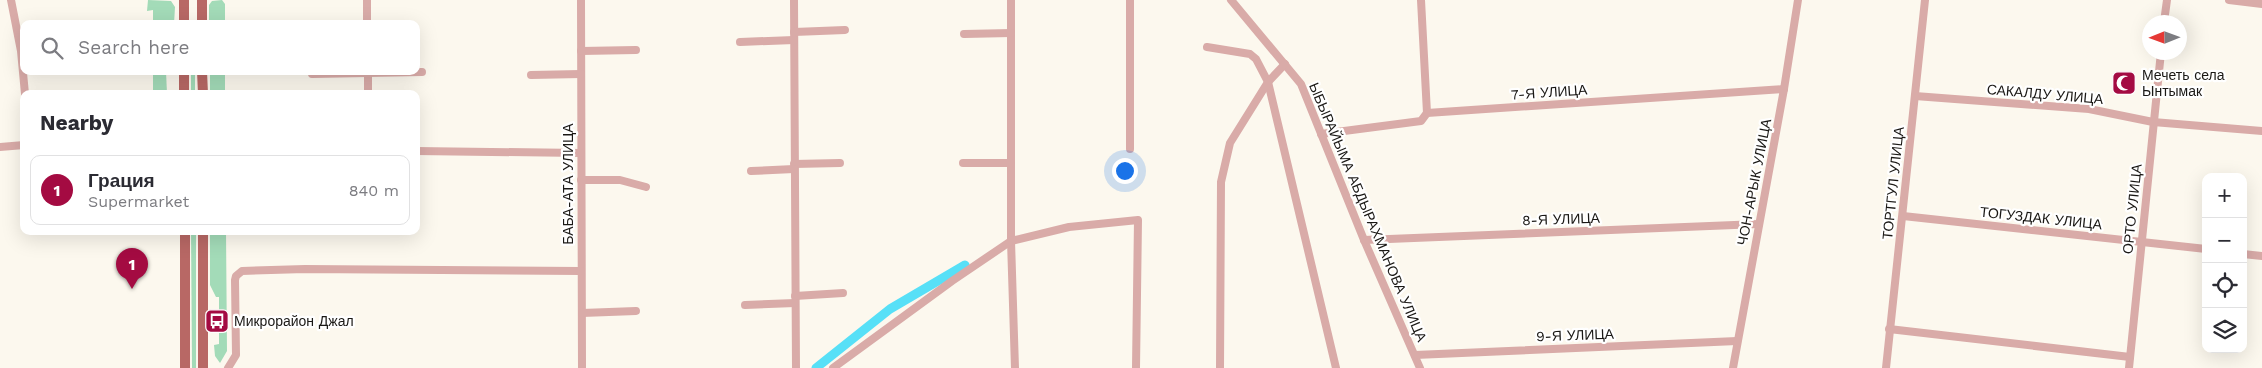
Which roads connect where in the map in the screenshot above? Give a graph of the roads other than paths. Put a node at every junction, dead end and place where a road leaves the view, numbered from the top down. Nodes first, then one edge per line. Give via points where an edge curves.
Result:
1 (11, 0) edge
2 (184, 0) edge
3 (202, 0) edge
4 (367, 0) edge
5 (581, 0) edge
6 (794, 0) edge
7 (1011, 0) edge
8 (1130, 0) edge
9 (1231, 0) edge
10 (1421, 0) edge
11 (1798, 0) edge
12 (1925, 0) edge
13 (2167, 0) edge
14 (2229, 0) edge
15 (2262, 4) edge
16 (2165, 15) edge
17 (184, 20) edge
18 (202, 20) edge
19 (367, 20) edge
20 (845, 30) dead end
21 (1011, 33) junction
22 (964, 34) dead end
23 (794, 36) junction
24 (740, 42) dead end
25 (20, 46) edge
26 (1207, 47) dead end
27 (581, 50) junction
28 (636, 50) dead end
29 (2160, 60) edge
30 (1285, 64) junction
31 (580, 74) junction
32 (23, 75) edge
33 (184, 75) edge
34 (202, 75) edge
35 (368, 75) edge
36 (531, 76) dead end
37 (1268, 82) junction
38 (25, 90) edge
39 (184, 90) edge
40 (202, 90) edge
41 (368, 90) edge
42 (1784, 90) junction
43 (1915, 96) junction
44 (1427, 113) junction
45 (2153, 122) junction
46 (2262, 131) edge
47 (1321, 134) junction
48 (20, 145) edge
49 (0, 147) edge
50 (1130, 149) dead end
51 (420, 151) edge
52 (581, 153) junction
53 (840, 163) dead end
54 (962, 163) dead end
55 (1010, 163) junction
56 (794, 166) junction
57 (751, 171) dead end
58 (581, 180) junction
59 (646, 187) dead end
60 (1903, 216) junction
61 (1759, 224) junction
62 (185, 235) edge
63 (203, 235) edge
64 (1364, 240) junction
65 (1011, 241) junction
66 (2141, 242) junction
67 (2202, 249) edge
68 (2247, 254) edge
69 (2262, 256) edge
70 (581, 271) junction
71 (843, 294) dead end
72 (795, 300) junction
73 (745, 305) dead end
74 (636, 311) dead end
75 (582, 313) junction
76 (1890, 329) junction
77 (1737, 341) junction
78 (1415, 355) junction
79 (2130, 357) junction
80 (185, 368) edge
81 (203, 368) edge
82 (228, 368) edge
83 (582, 368) edge
84 (796, 368) edge
85 (833, 368) edge
86 (1016, 368) edge
87 (1136, 368) edge
88 (1220, 368) edge
89 (1336, 368) edge
90 (1420, 368) edge
91 (1733, 368) edge
92 (1886, 368) edge
93 (2129, 368) edge

1 - 25 street
2 - 17 main road
3 - 18 main road
4 - 19 street
5 - 27 street, БАБА-АТА УЛИЦА
6 - 23 street
7 - 21 street
8 - 50 street
9 - 30 street, ЫБЫРАЙЫМА АБДЫРАХМАНОВА УЛИЦА
10 - 44 street
11 - 42 street, ЧОН-АРЫК УЛИЦА
12 - 43 street, ТОРТГУЛ УЛИЦА
13 - 16 street
14 - 15 street
20 - 23 street
21 - 22 street
21 - 55 street
23 - 24 street
23 - 56 street
26 - 37 street via 1250,54
27 - 28 street
27 - 31 street, БАБА-АТА УЛИЦА
29 - 45 street, ОРТО УЛИЦА
30 - 37 street
30 - 47 street, ЫБЫРАЙЫМА АБДЫРАХМАНОВА УЛИЦА via 1301,84
31 - 36 street
31 - 52 street, БАБА-АТА УЛИЦА
32 - 38 street
33 - 39 main road
34 - 40 main road
35 - 41 street
37 - 88 street via 1230,143 1221,182
37 - 89 street
42 - 44 street, 7-Я УЛИЦА
42 - 61 street, ЧОН-АРЫК УЛИЦА
43 - 45 street, САКАЛДУ УЛИЦА via 2089,108
43 - 60 street, ТОРТГУЛ УЛИЦА
44 - 47 street, 7-Я УЛИЦА via 1421,121
45 - 46 street, САКАЛДУ УЛИЦА
45 - 66 street, ОРТО УЛИЦА
47 - 64 street, ЫБЫРАЙЫМА АБДЫРАХМАНОВА УЛИЦА
48 - 49 street
51 - 52 street
52 - 58 street, БАБА-АТА УЛИЦА
53 - 56 street
54 - 55 street
55 - 65 street
56 - 57 street
56 - 72 street
58 - 59 street via 620,180
58 - 70 street, БАБА-АТА УЛИЦА
60 - 66 street, ТОГУЗДАК УЛИЦА
60 - 76 street, ТОРТГУЛ УЛИЦА
61 - 64 street, 8-Я УЛИЦА
61 - 77 street, ЧОН-АРЫК УЛИЦА
62 - 80 main road
63 - 81 main road
64 - 78 street, ЫБЫРАЙЫМА АБДЫРАХМАНОВА УЛИЦА
65 - 85 street
65 - 86 street
65 - 87 street via 1069,227 1138,220
66 - 67 street, ТОГУЗДАК УЛИЦА
66 - 79 street, ОРТО УЛИЦА
68 - 69 street
70 - 75 street, БАБА-АТА УЛИЦА
70 - 82 street via 242,271 235,280 236,356
71 - 72 street
72 - 73 street
72 - 84 street
74 - 75 street
75 - 83 street, БАБА-АТА УЛИЦА
76 - 79 street
76 - 92 street, ТОРТГУЛ УЛИЦА
77 - 78 street, 9-Я УЛИЦА
77 - 91 street, ЧОН-АРЫК УЛИЦА
78 - 90 street, ЫБЫРАЙЫМА АБДЫРАХМАНОВА УЛИЦА
79 - 93 street, ОРТО УЛИЦА

